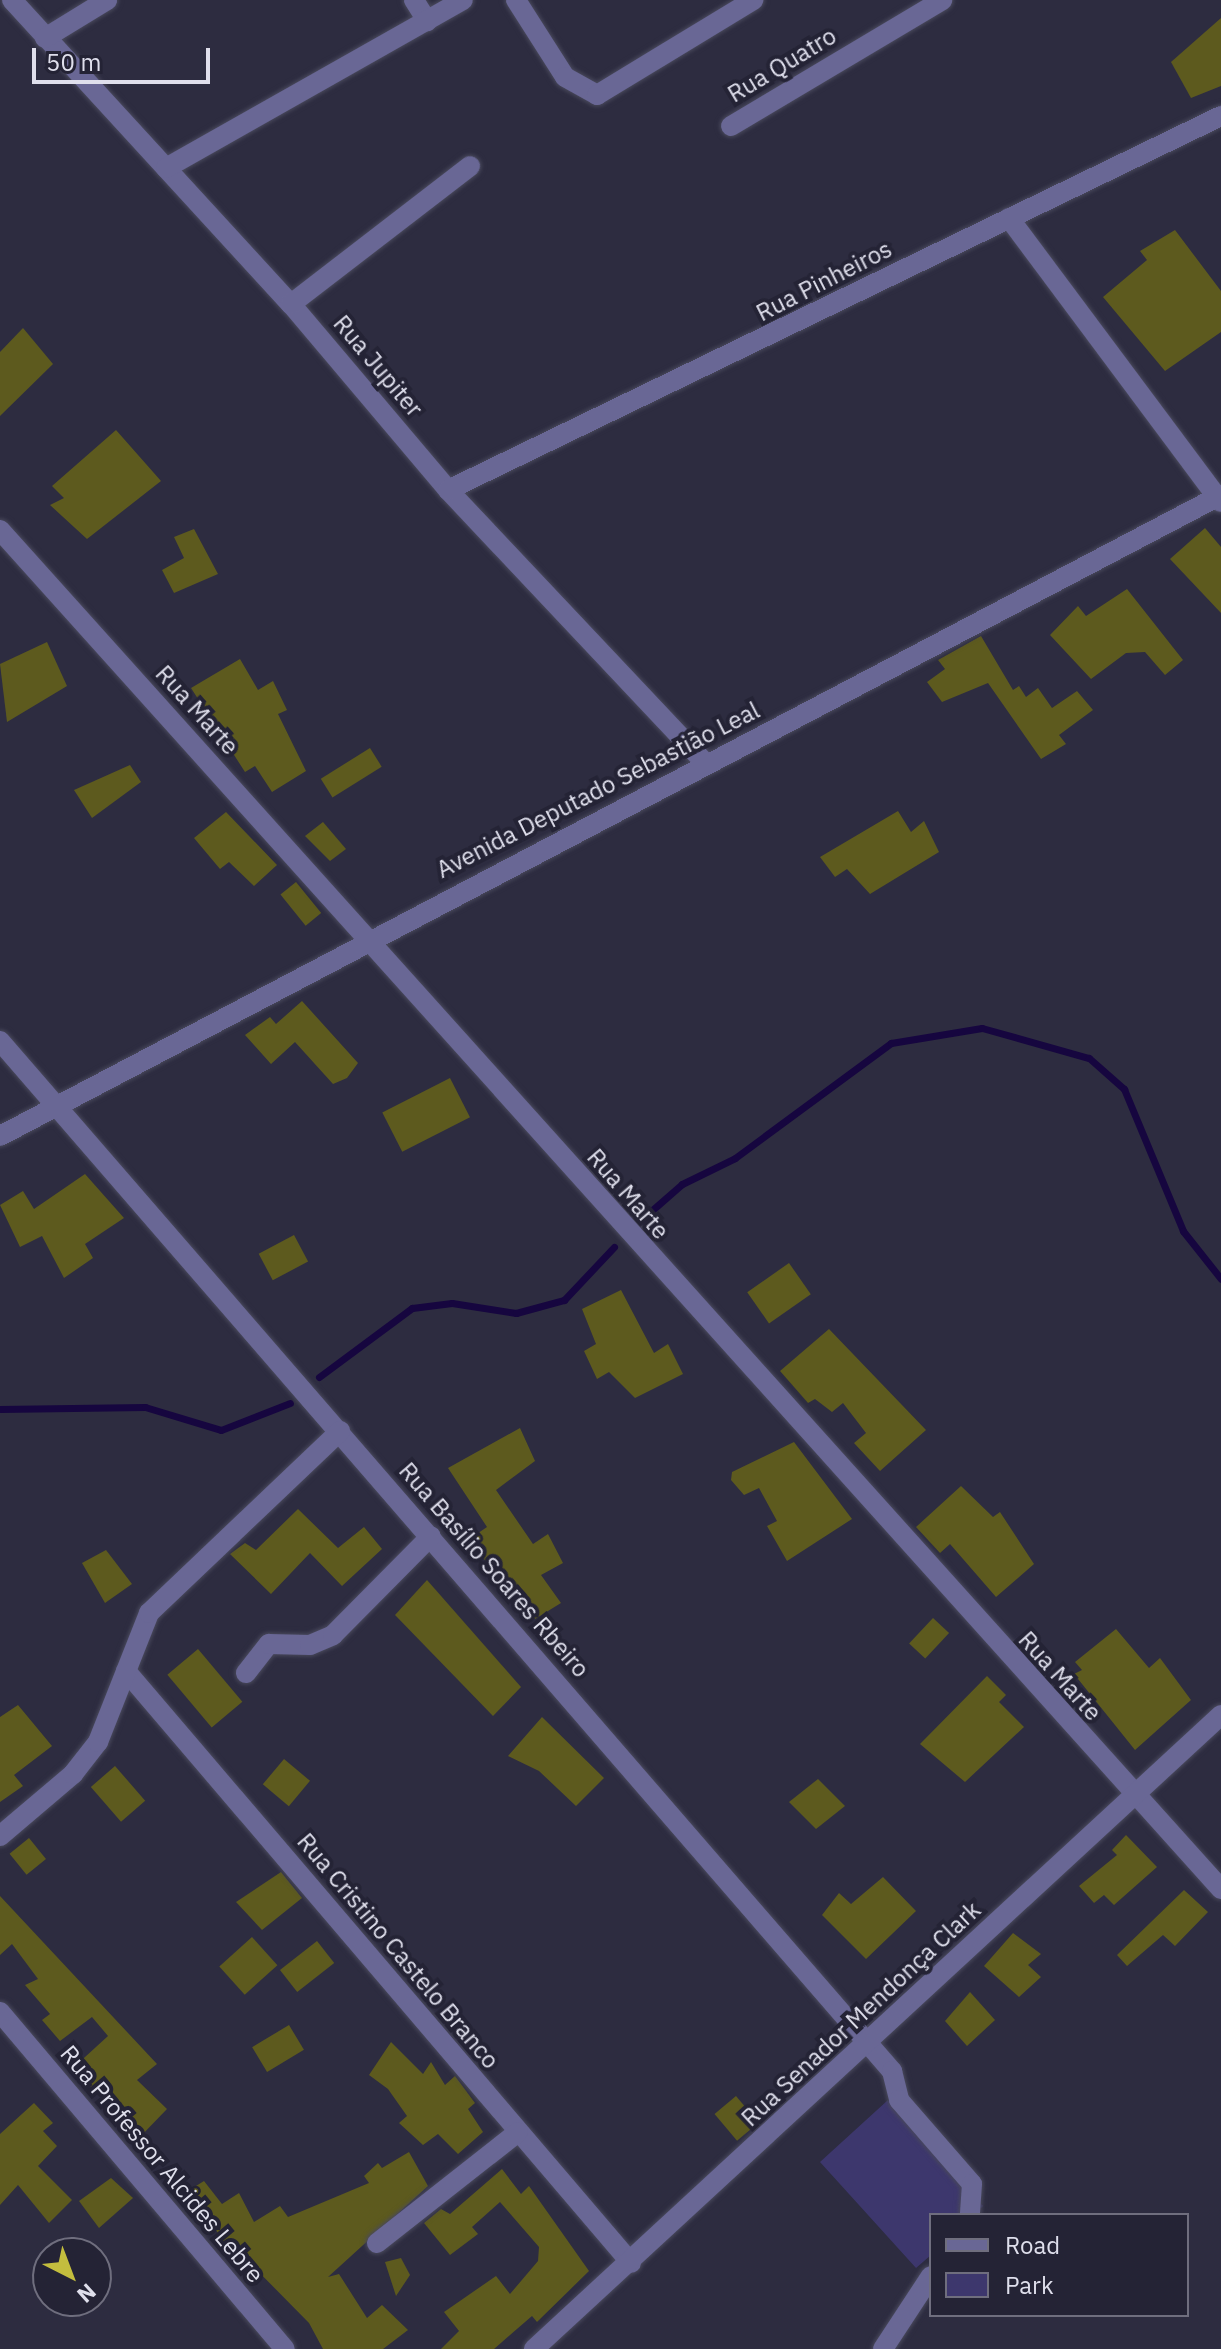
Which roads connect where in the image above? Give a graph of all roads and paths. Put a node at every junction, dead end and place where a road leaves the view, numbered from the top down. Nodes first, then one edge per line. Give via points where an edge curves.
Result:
1 (12, 0) edge
2 (107, 0) edge
3 (414, 0) edge
4 (463, 0) edge
5 (516, 0) edge
6 (753, 0) edge
7 (942, 0) edge
8 (427, 21) junction
9 (45, 38) junction
10 (1221, 116) edge
11 (731, 126) dead end
12 (470, 166) dead end
13 (166, 168) junction
14 (1009, 218) junction
15 (291, 304) junction
16 (448, 490) junction
17 (1220, 498) edge
18 (0, 530) edge
19 (706, 764) junction
20 (368, 937) junction
21 (0, 1041) edge
22 (55, 1105) junction
23 (0, 1136) edge
24 (340, 1431) junction
25 (431, 1536) junction
26 (126, 1671) junction
27 (246, 1673) dead end
28 (1221, 1715) edge
29 (1130, 1791) junction
30 (0, 1836) edge
31 (1221, 1889) edge
32 (0, 2012) edge
33 (869, 2045) junction
34 (518, 2132) junction
35 (970, 2213) edge
36 (377, 2243) dead end
37 (631, 2263) junction
38 (929, 2279) edge
39 (285, 2349) edge
40 (534, 2349) edge
41 (883, 2349) edge

1 - 9 street, Rua Jupiter
2 - 9 street
3 - 8 street
4 - 8 street
5 - 6 street via 565,77 597,95
7 - 11 street, Rua Quatro
8 - 13 street
9 - 13 street, Rua Jupiter
10 - 14 street, Rua Pinheiros
12 - 15 street
13 - 15 street, Rua Jupiter
14 - 16 street, Rua Pinheiros
14 - 17 street
15 - 16 street, Rua Jupiter
16 - 19 street, Rua Jupiter
17 - 19 street, Avenida Deputado Sebastião Leal
18 - 20 street, Rua Marte
19 - 20 street, Avenida Deputado Sebastião Leal
20 - 22 street, Avenida Deputado Sebastião Leal
20 - 29 street, Rua Marte
21 - 22 street, Rua Basílio Soares Rbeiro
22 - 23 street, Avenida Deputado Sebastião Leal
22 - 24 street, Rua Basílio Soares Rbeiro
24 - 25 street, Rua Basílio Soares Rbeiro
24 - 26 street via 149,1613
25 - 27 street via 333,1635 310,1645 279,1640 257,1653
25 - 33 street, Rua Basílio Soares Rbeiro
26 - 30 street via 98,1742 73,1774
26 - 34 street, Rua Cristino Castelo Branco
28 - 29 street, Rua Senador Mendonça Clark
29 - 31 street, Rua Marte
29 - 33 street, Rua Senador Mendonça Clark
32 - 39 street, Rua Professor Alcides Lebre
33 - 35 street, Rua Basílio Soares Rbeiro via 892,2071 899,2100 972,2184
33 - 37 street, Rua Senador Mendonça Clark
34 - 36 street
34 - 37 street, Rua Cristino Castelo Branco
37 - 40 street, Rua Senador Mendonça Clark
38 - 41 street

